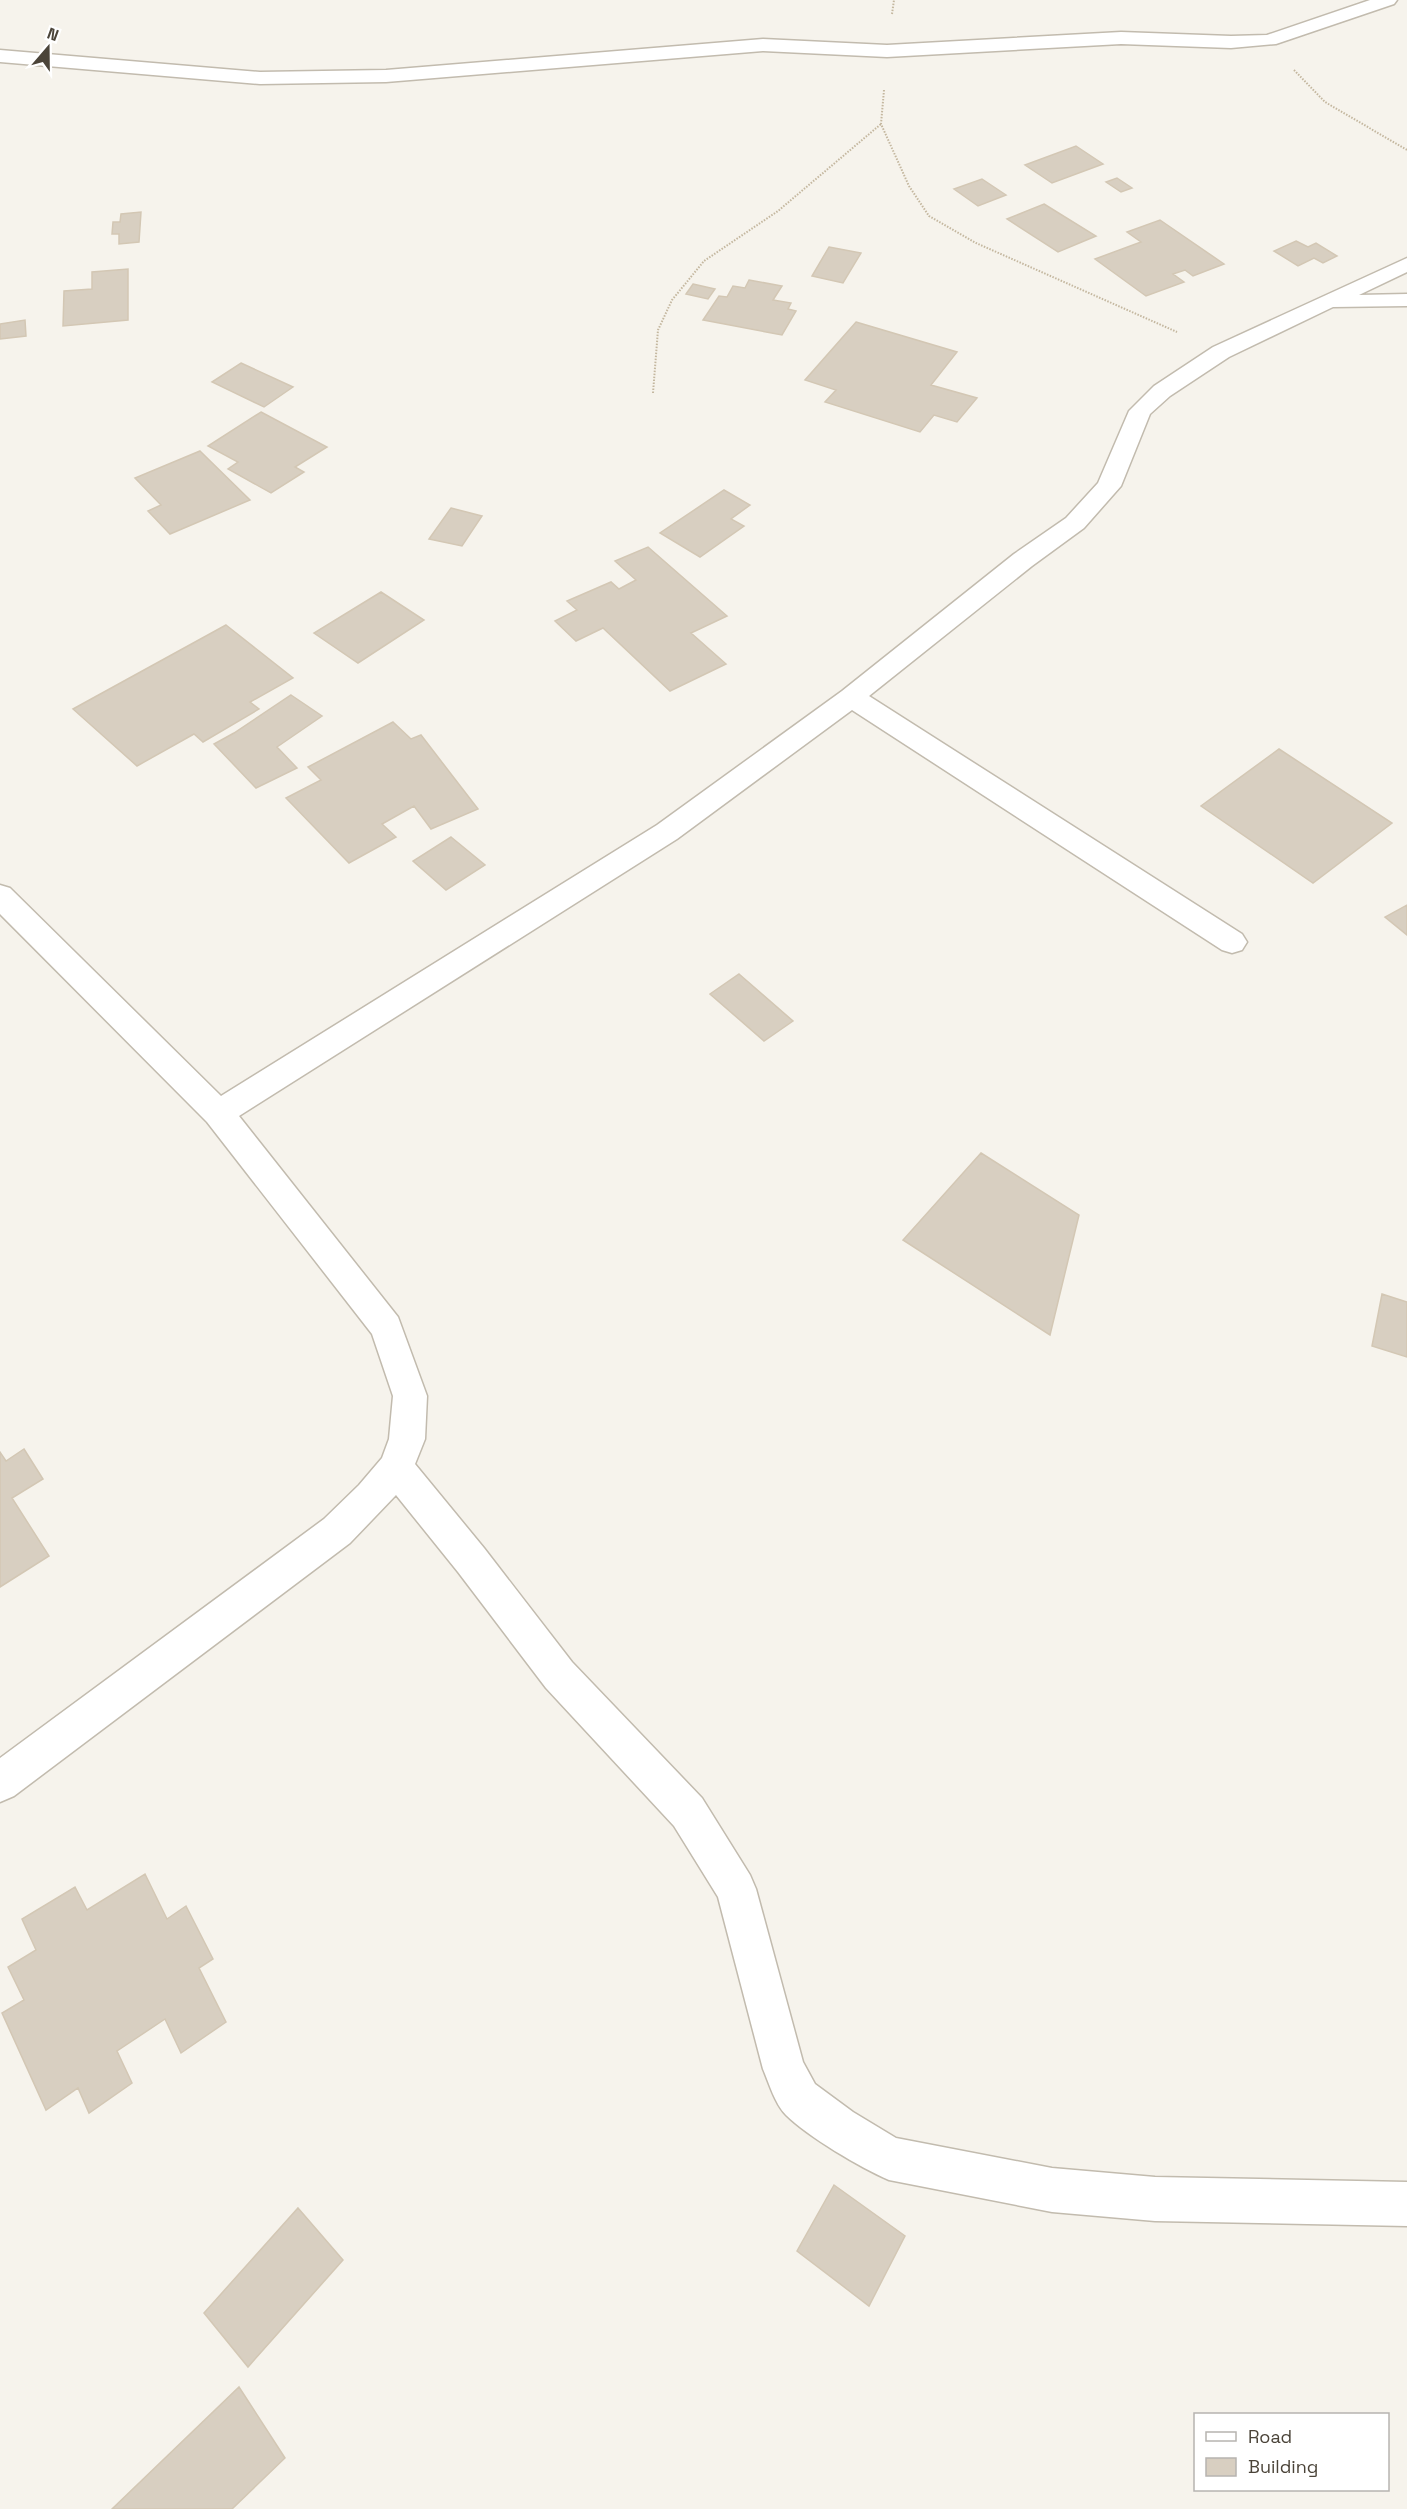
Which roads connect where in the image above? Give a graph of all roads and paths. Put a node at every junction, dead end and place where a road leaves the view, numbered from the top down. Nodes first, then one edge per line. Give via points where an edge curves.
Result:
1 (894, 0) edge
2 (1389, 0) edge
3 (1269, 40) junction
4 (887, 51) junction
5 (0, 56) edge
6 (881, 124) junction
7 (1407, 150) edge
8 (1407, 264) edge
9 (1407, 300) edge
10 (1327, 303) junction
11 (1221, 352) junction
12 (653, 393) dead end
13 (851, 697) junction
14 (0, 896) edge
15 (1232, 942) dead end
16 (218, 1113) junction
17 (396, 1468) junction
18 (0, 1782) edge
19 (1407, 2204) edge

1 - 4 path
2 - 3 street
3 - 4 street via 1121,38
3 - 7 path via 1325,102
4 - 5 street via 763,45 386,76 272,78
4 - 6 path
6 - 11 path via 909,186 929,216 976,243
6 - 12 path via 778,211 704,261 672,300 658,330
8 - 10 street
9 - 10 street
10 - 11 street
11 - 13 street via 1162,391 1140,411 1109,486 1075,523
13 - 15 street
13 - 16 street via 667,832
14 - 16 street
16 - 17 street via 386,1327 410,1396 407,1439
17 - 18 street via 337,1531
17 - 19 street via 559,1675 688,1812 736,1889 784,2069 800,2099 838,2127 889,2158 1052,2190 1155,2199

